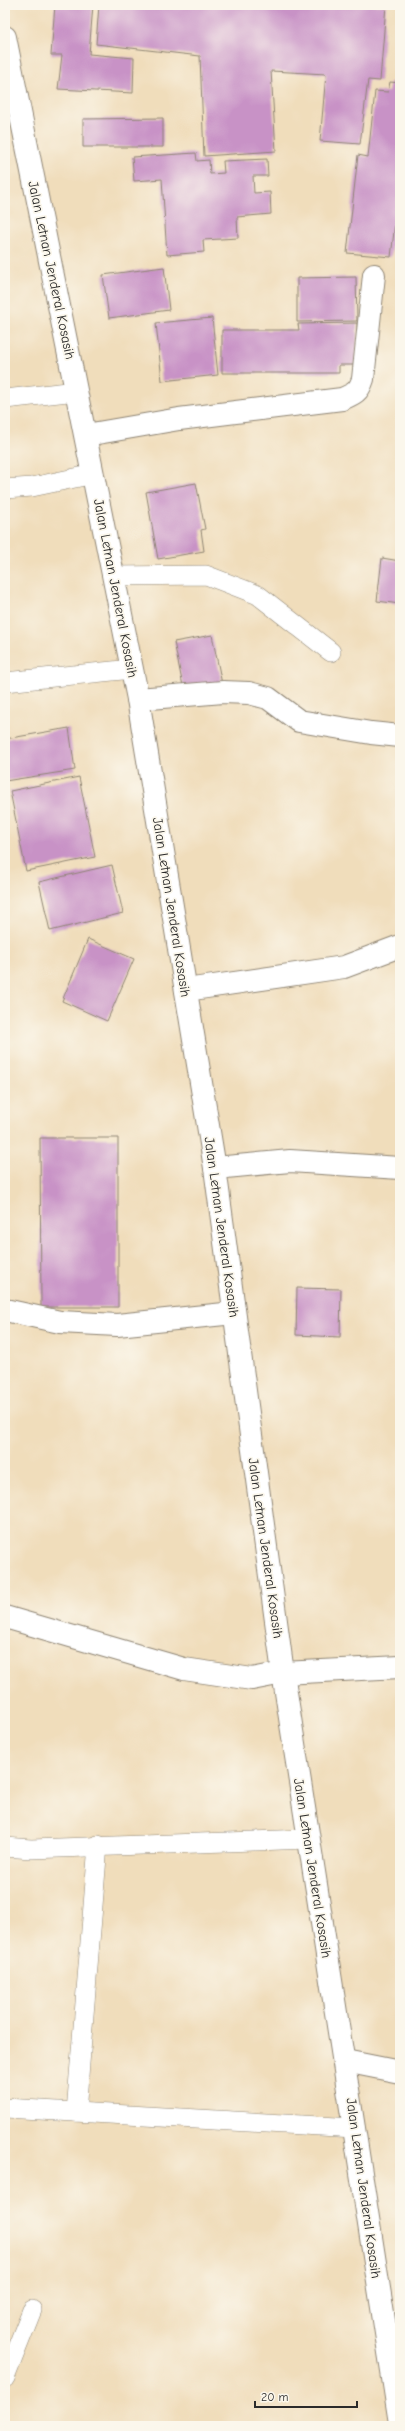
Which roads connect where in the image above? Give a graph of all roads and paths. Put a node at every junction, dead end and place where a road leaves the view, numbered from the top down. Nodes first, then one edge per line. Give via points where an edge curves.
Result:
1 (5, 37) edge
2 (9, 75) edge
3 (374, 275) dead end
4 (77, 391) junction
5 (5, 399) edge
6 (86, 435) junction
7 (94, 474) junction
8 (5, 489) edge
9 (114, 576) junction
10 (331, 652) dead end
11 (132, 669) junction
12 (5, 682) edge
13 (138, 699) junction
14 (400, 736) edge
15 (400, 946) edge
16 (186, 990) junction
17 (215, 1168) junction
18 (400, 1168) edge
19 (5, 1310) edge
20 (234, 1313) junction
21 (5, 1617) edge
22 (400, 1667) edge
23 (283, 1673) junction
24 (308, 1839) junction
25 (98, 1845) junction
26 (5, 1847) edge
27 (345, 2061) junction
28 (400, 2072) edge
29 (5, 2108) edge
30 (76, 2112) junction
31 (355, 2128) junction
32 (32, 2310) dead end
33 (5, 2378) edge
34 (400, 2423) edge

1 - 2 main road, Jalan Letnan Jenderal Kosasih
2 - 4 main road, Jalan Letnan Jenderal Kosasih
3 - 6 main road via 363,379 360,389 354,394 342,399 179,419
4 - 5 lane
4 - 6 main road, Jalan Letnan Jenderal Kosasih
6 - 7 main road, Jalan Letnan Jenderal Kosasih
7 - 8 lane via 32,487
7 - 9 main road, Jalan Letnan Jenderal Kosasih
9 - 10 lane via 206,574 258,595
9 - 11 main road, Jalan Letnan Jenderal Kosasih
11 - 12 lane
11 - 13 main road, Jalan Letnan Jenderal Kosasih
13 - 14 main road via 223,692 248,693 268,698 299,720
13 - 16 main road, Jalan Letnan Jenderal Kosasih
15 - 16 main road via 344,966
16 - 17 main road, Jalan Letnan Jenderal Kosasih
17 - 18 main road via 290,1161
17 - 20 main road, Jalan Letnan Jenderal Kosasih
19 - 20 main road via 60,1322 117,1325
20 - 23 main road, Jalan Letnan Jenderal Kosasih
21 - 23 main road via 184,1669 252,1679
22 - 23 main road
23 - 24 main road, Jalan Letnan Jenderal Kosasih
24 - 25 lane
24 - 27 main road, Jalan Letnan Jenderal Kosasih
25 - 26 lane via 31,1849
25 - 30 lane
27 - 28 main road
27 - 31 main road, Jalan Letnan Jenderal Kosasih
29 - 30 lane
30 - 31 lane
31 - 34 main road, Jalan Letnan Jenderal Kosasih
32 - 33 lane

